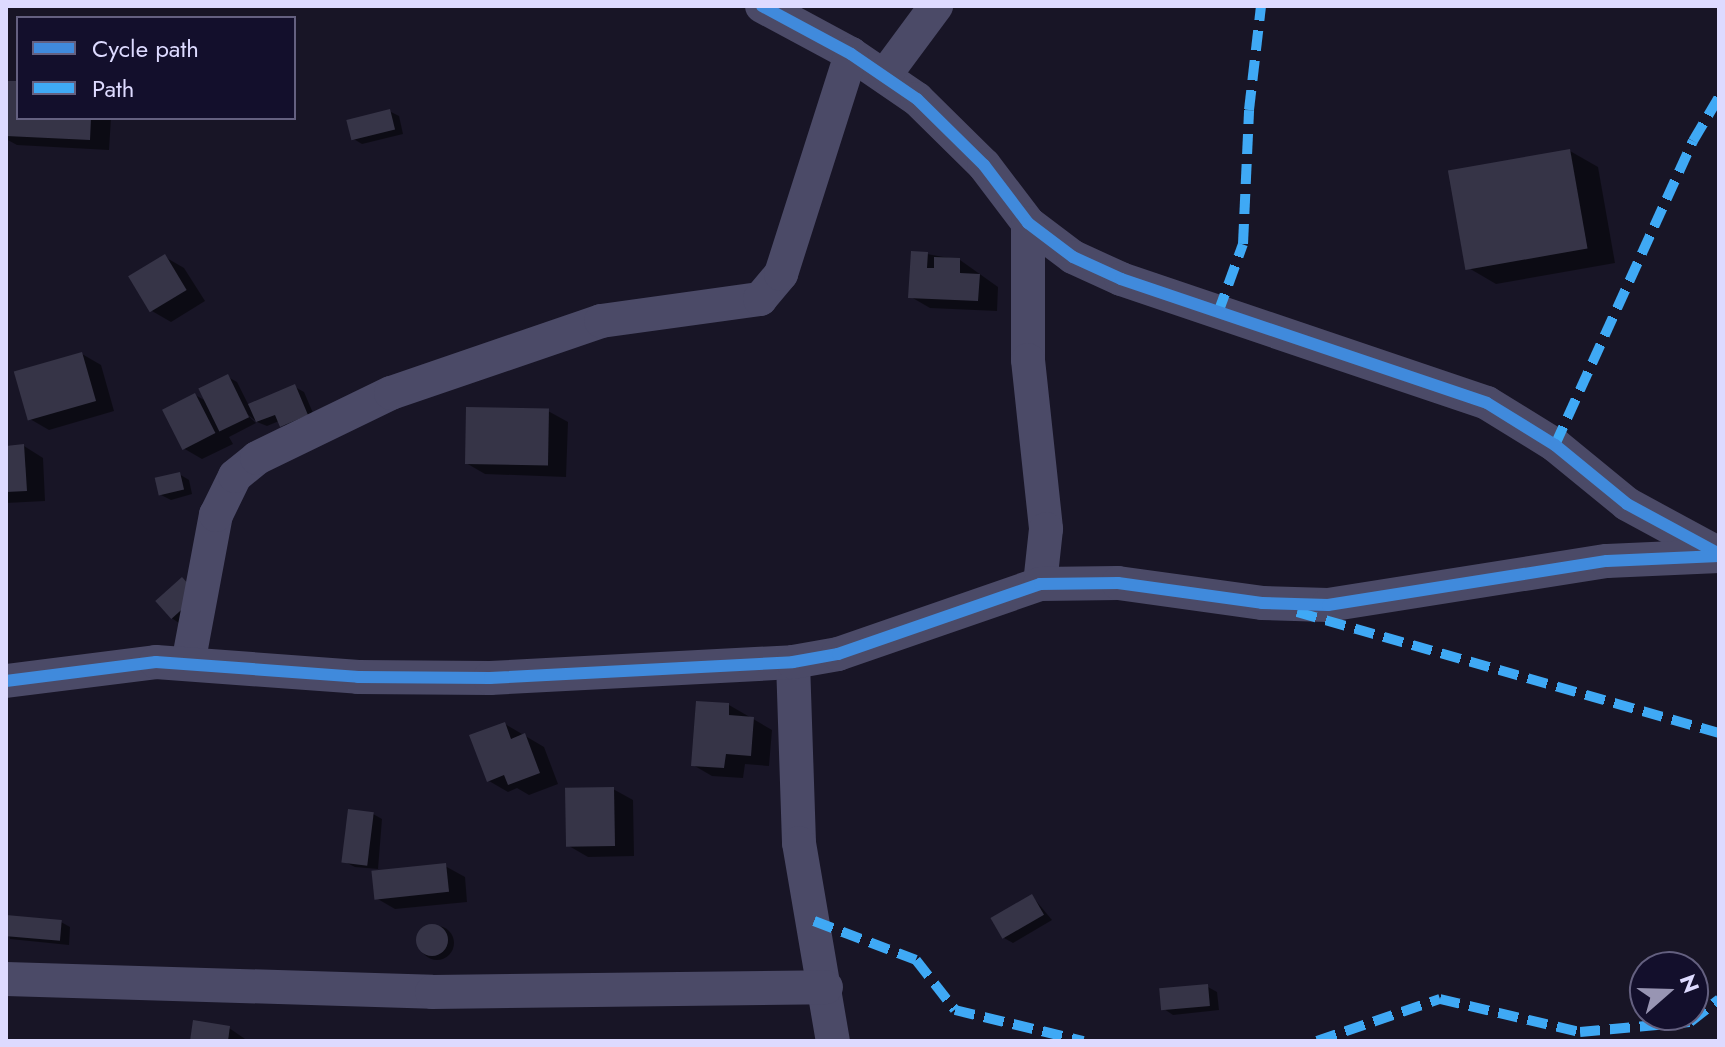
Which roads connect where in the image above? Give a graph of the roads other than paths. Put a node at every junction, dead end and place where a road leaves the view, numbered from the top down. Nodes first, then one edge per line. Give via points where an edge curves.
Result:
1 (762, 6) edge
2 (936, 6) edge
3 (819, 21) edge
4 (851, 54) junction
5 (885, 75) junction
6 (1028, 223) junction
7 (1719, 555) edge
8 (1040, 584) junction
9 (793, 662) junction
10 (188, 664) junction
11 (6, 681) edge
12 (6, 979) edge
13 (826, 987) junction
14 (833, 1041) edge

1 - 3 street
2 - 5 street
3 - 4 street
4 - 5 street
4 - 10 street via 781,274 760,299 601,321 391,393 257,458 235,476 216,515
5 - 6 street via 955,134
6 - 7 street via 1073,257 1121,279 1487,403 1555,445 1627,504
6 - 8 street via 1028,360 1046,529
7 - 8 street via 1607,561 1328,605 1262,603 1118,583
8 - 9 street via 838,654
9 - 10 street via 490,678 358,677
9 - 13 street via 799,843
10 - 11 street via 156,662
12 - 13 street via 432,992
13 - 14 street

